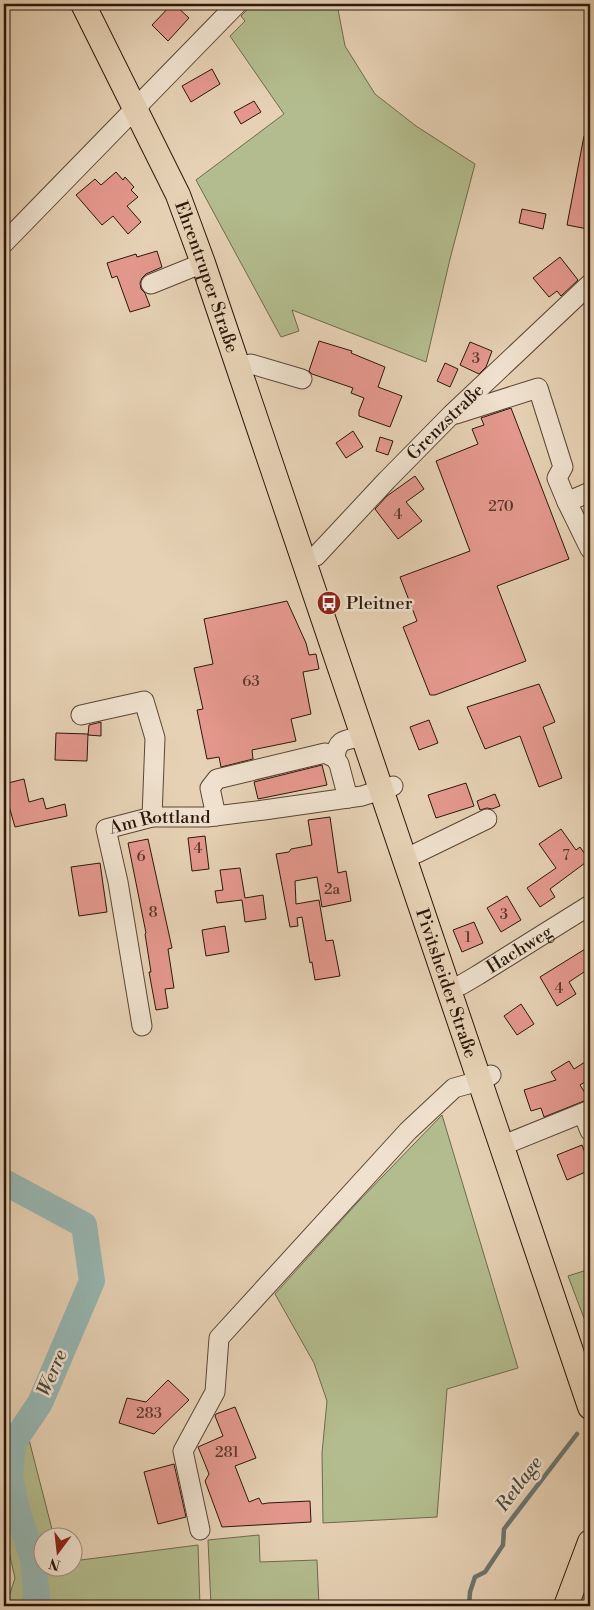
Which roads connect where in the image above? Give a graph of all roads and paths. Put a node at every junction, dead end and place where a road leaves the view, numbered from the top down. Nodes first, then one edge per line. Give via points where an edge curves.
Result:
1 (83, 4) edge
2 (237, 4) edge
3 (135, 107) junction
4 (4, 243) edge
5 (203, 263) junction
6 (151, 284) dead end
7 (590, 284) edge
8 (238, 367) junction
9 (302, 379) dead end
10 (452, 415) junction
11 (590, 492) edge
12 (567, 502) junction
13 (590, 549) edge
14 (304, 560) junction
15 (81, 714) dead end
16 (362, 736) junction
17 (335, 758) junction
18 (387, 788) junction
19 (348, 798) junction
20 (216, 816) junction
21 (152, 817) junction
22 (487, 818) dead end
23 (404, 858) junction
24 (590, 905) edge
25 (448, 989) junction
26 (142, 1026) dead end
27 (485, 1078) junction
28 (586, 1112) edge
29 (590, 1131) edge
30 (501, 1146) junction
31 (590, 1407) edge
32 (200, 1530) dead end
33 (590, 1542) edge
34 (566, 1606) edge

1 - 3 main road, Ehrentruper Straße
2 - 3 street
3 - 4 street
3 - 5 main road, Ehrentruper Straße via 178,194
5 - 6 street
5 - 8 main road, Ehrentruper Straße
7 - 10 street, Grenzstraße
8 - 9 street via 251,364
8 - 14 main road, Ehrentruper Straße
10 - 12 street via 538,388 563,467 557,478
10 - 14 street, Grenzstraße via 316,556
11 - 12 street
12 - 13 street
14 - 16 main road, Pivitsheider Straße
15 - 21 street via 144,701 155,738
16 - 17 street via 336,746
16 - 18 main road, Pivitsheider Straße
17 - 19 street
17 - 20 street via 325,754 217,779 210,788
18 - 19 street, Am Rottland
18 - 23 main road, Pivitsheider Straße
19 - 20 street, Am Rottland
20 - 21 street, Am Rottland
21 - 26 street, Am Rottland via 106,830
22 - 23 street
23 - 25 main road, Pivitsheider Straße
24 - 25 street, Hachweg via 478,975
25 - 27 main road, Pivitsheider Straße
27 - 30 main road, Pivitsheider Straße
27 - 32 street via 454,1088 408,1131 219,1338 215,1392 183,1451
28 - 29 street
28 - 30 street
30 - 31 main road, Pivitsheider Straße
33 - 34 main road

